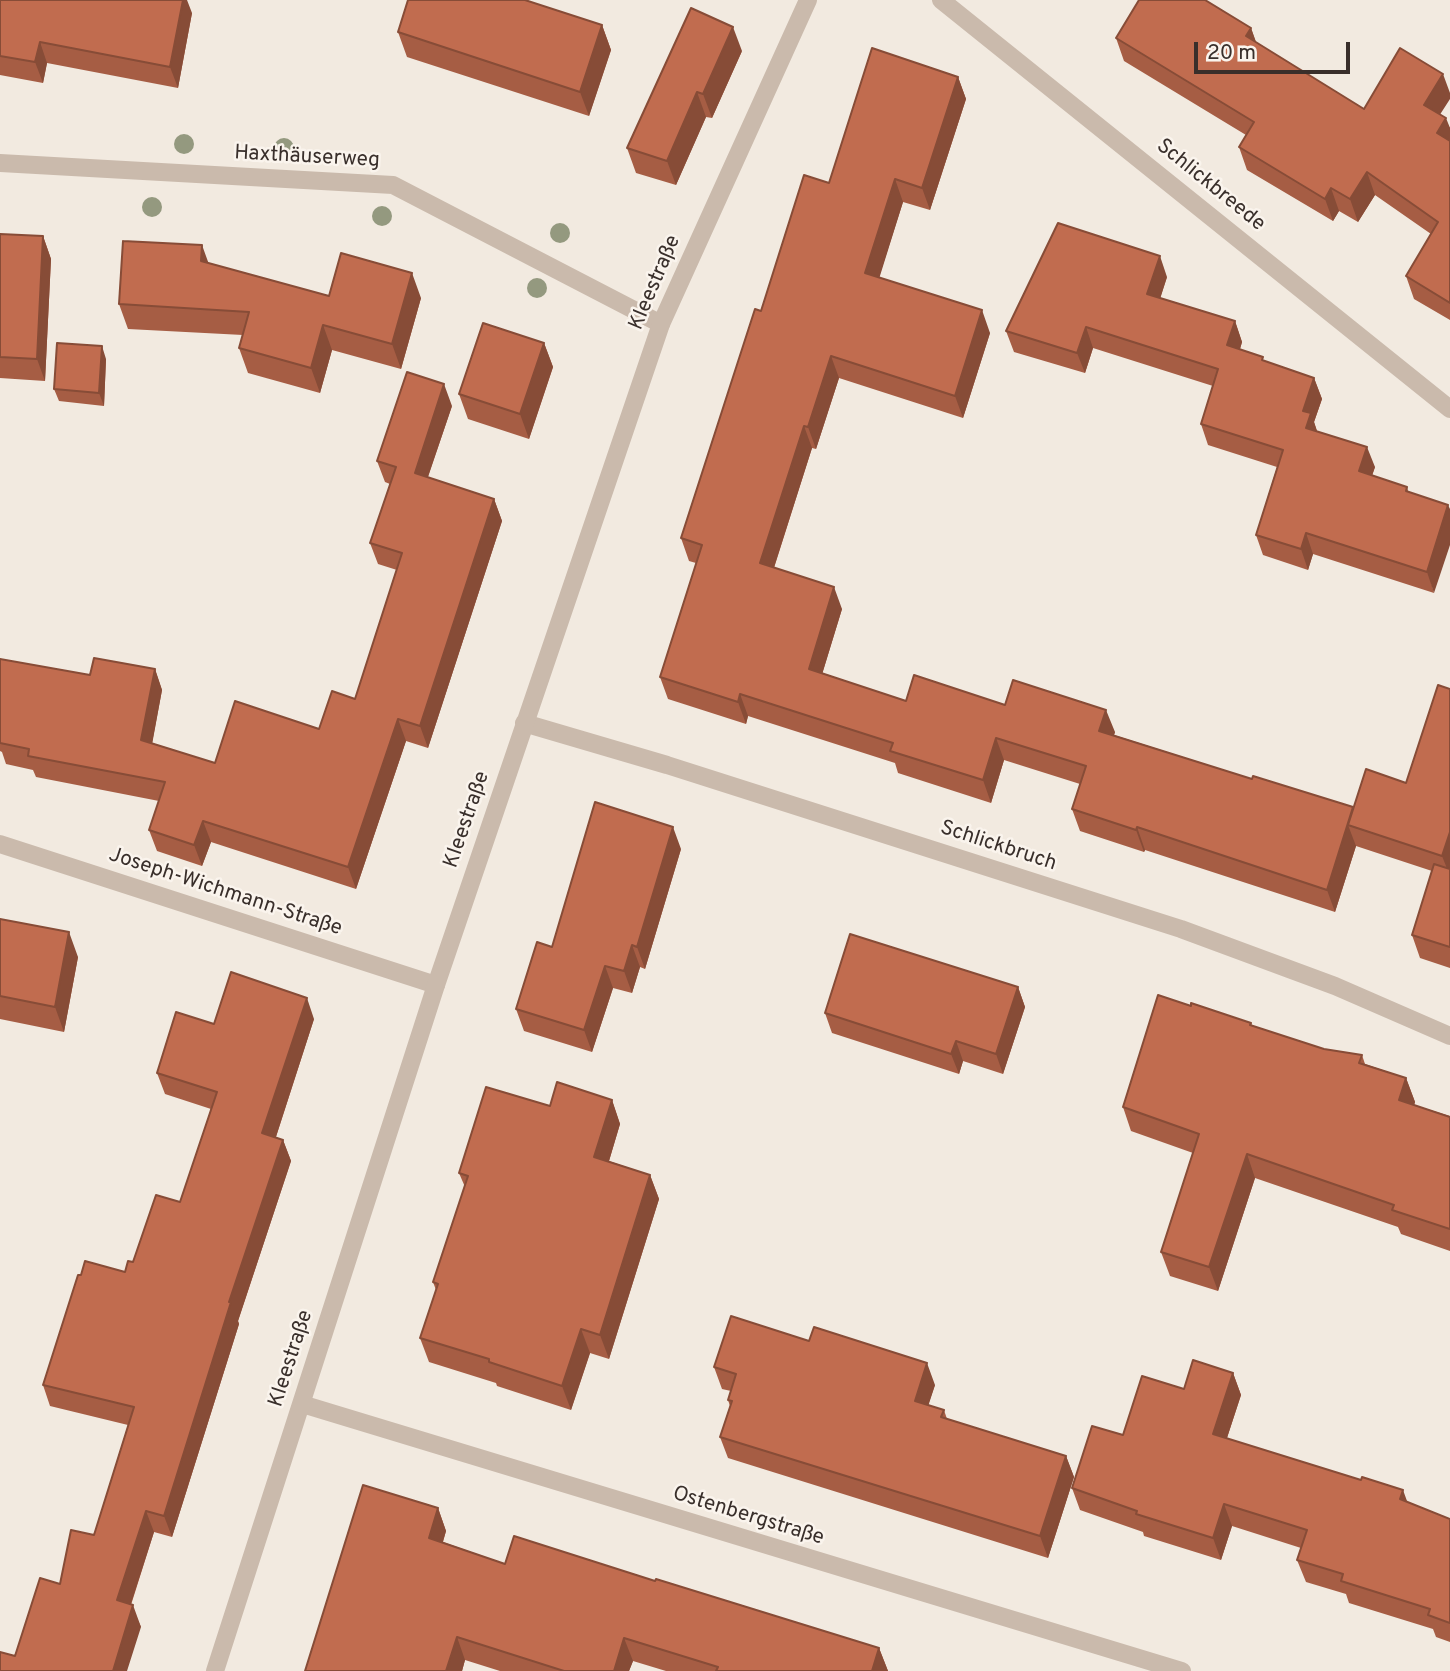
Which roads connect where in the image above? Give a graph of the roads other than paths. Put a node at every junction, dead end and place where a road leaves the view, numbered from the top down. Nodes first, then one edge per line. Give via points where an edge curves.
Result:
1 (808, 0) edge
2 (941, 0) edge
3 (0, 163) edge
4 (661, 324) junction
5 (1450, 409) edge
6 (524, 723) junction
7 (0, 844) edge
8 (436, 985) junction
9 (1450, 1036) edge
10 (302, 1404) junction
11 (215, 1671) edge
12 (1182, 1671) edge

1 - 4 street, Kleestraße
2 - 5 street, Schlickbreede
3 - 4 street, Haxthäuserweg via 393,186
4 - 6 street, Kleestraße
6 - 8 street, Kleestraße
6 - 9 street, Schlickbruch via 1181,929 1335,986
7 - 8 street, Joseph-Wichmann-Straße
8 - 10 street, Kleestraße
10 - 11 street, Kleestraße
10 - 12 street, Ostenbergstraße

